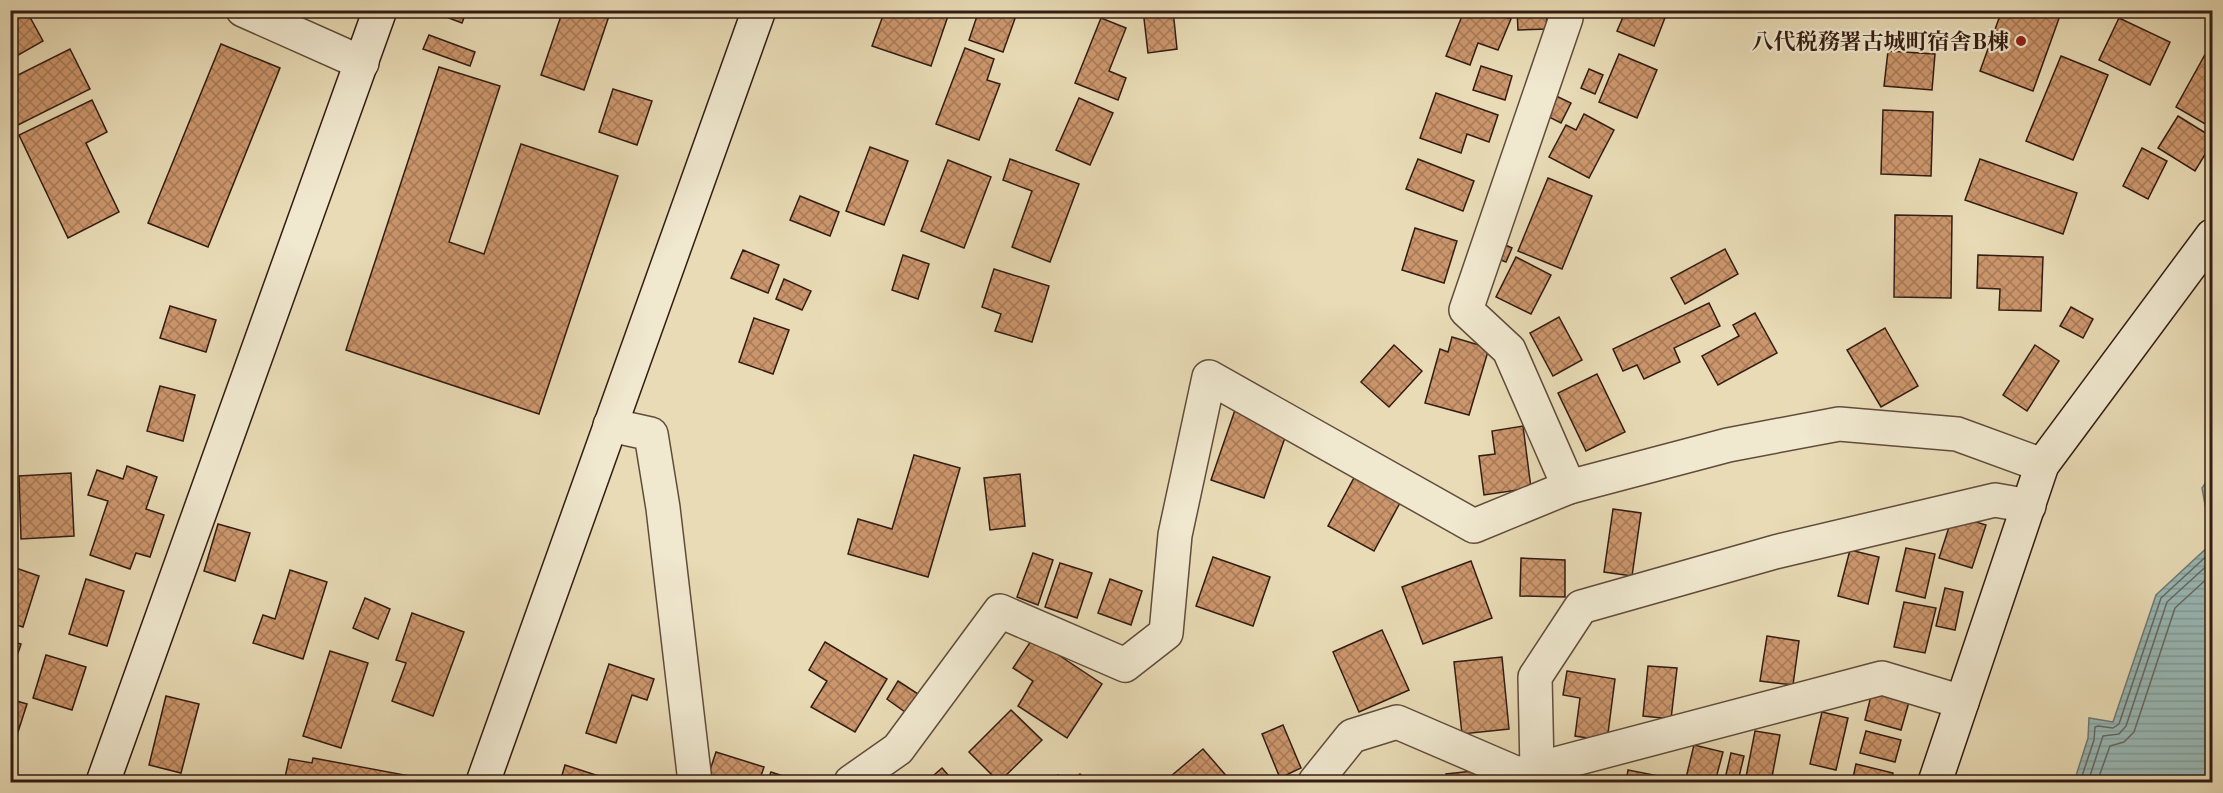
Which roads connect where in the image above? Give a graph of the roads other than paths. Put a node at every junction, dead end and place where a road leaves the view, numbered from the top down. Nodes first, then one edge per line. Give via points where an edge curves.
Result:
1 (243, 10) edge
2 (380, 10) edge
3 (759, 10) edge
4 (1566, 10) edge
5 (362, 63) junction
6 (2212, 236) edge
7 (610, 425) junction
8 (2042, 465) junction
9 (1569, 487) junction
10 (2030, 506) junction
11 (1962, 702) junction
12 (1537, 769) junction
13 (103, 783) edge
14 (483, 783) edge
15 (695, 783) edge
16 (851, 783) edge
17 (1315, 783) edge
18 (1935, 783) edge

1 - 5 street
2 - 5 street
3 - 7 street
4 - 9 street via 1466,310 1509,350
5 - 13 street
6 - 8 street
7 - 14 street
7 - 15 street via 651,434
8 - 9 street via 1957,434 1839,424 1728,445
8 - 10 street
9 - 16 street via 1474,526 1209,377 1175,535 1166,633 1125,665 1000,611 898,749
10 - 11 street
10 - 12 street via 1995,500 1774,552 1581,607 1536,677
11 - 12 street via 1882,678
11 - 18 street
12 - 17 street via 1518,774 1397,722 1352,736

